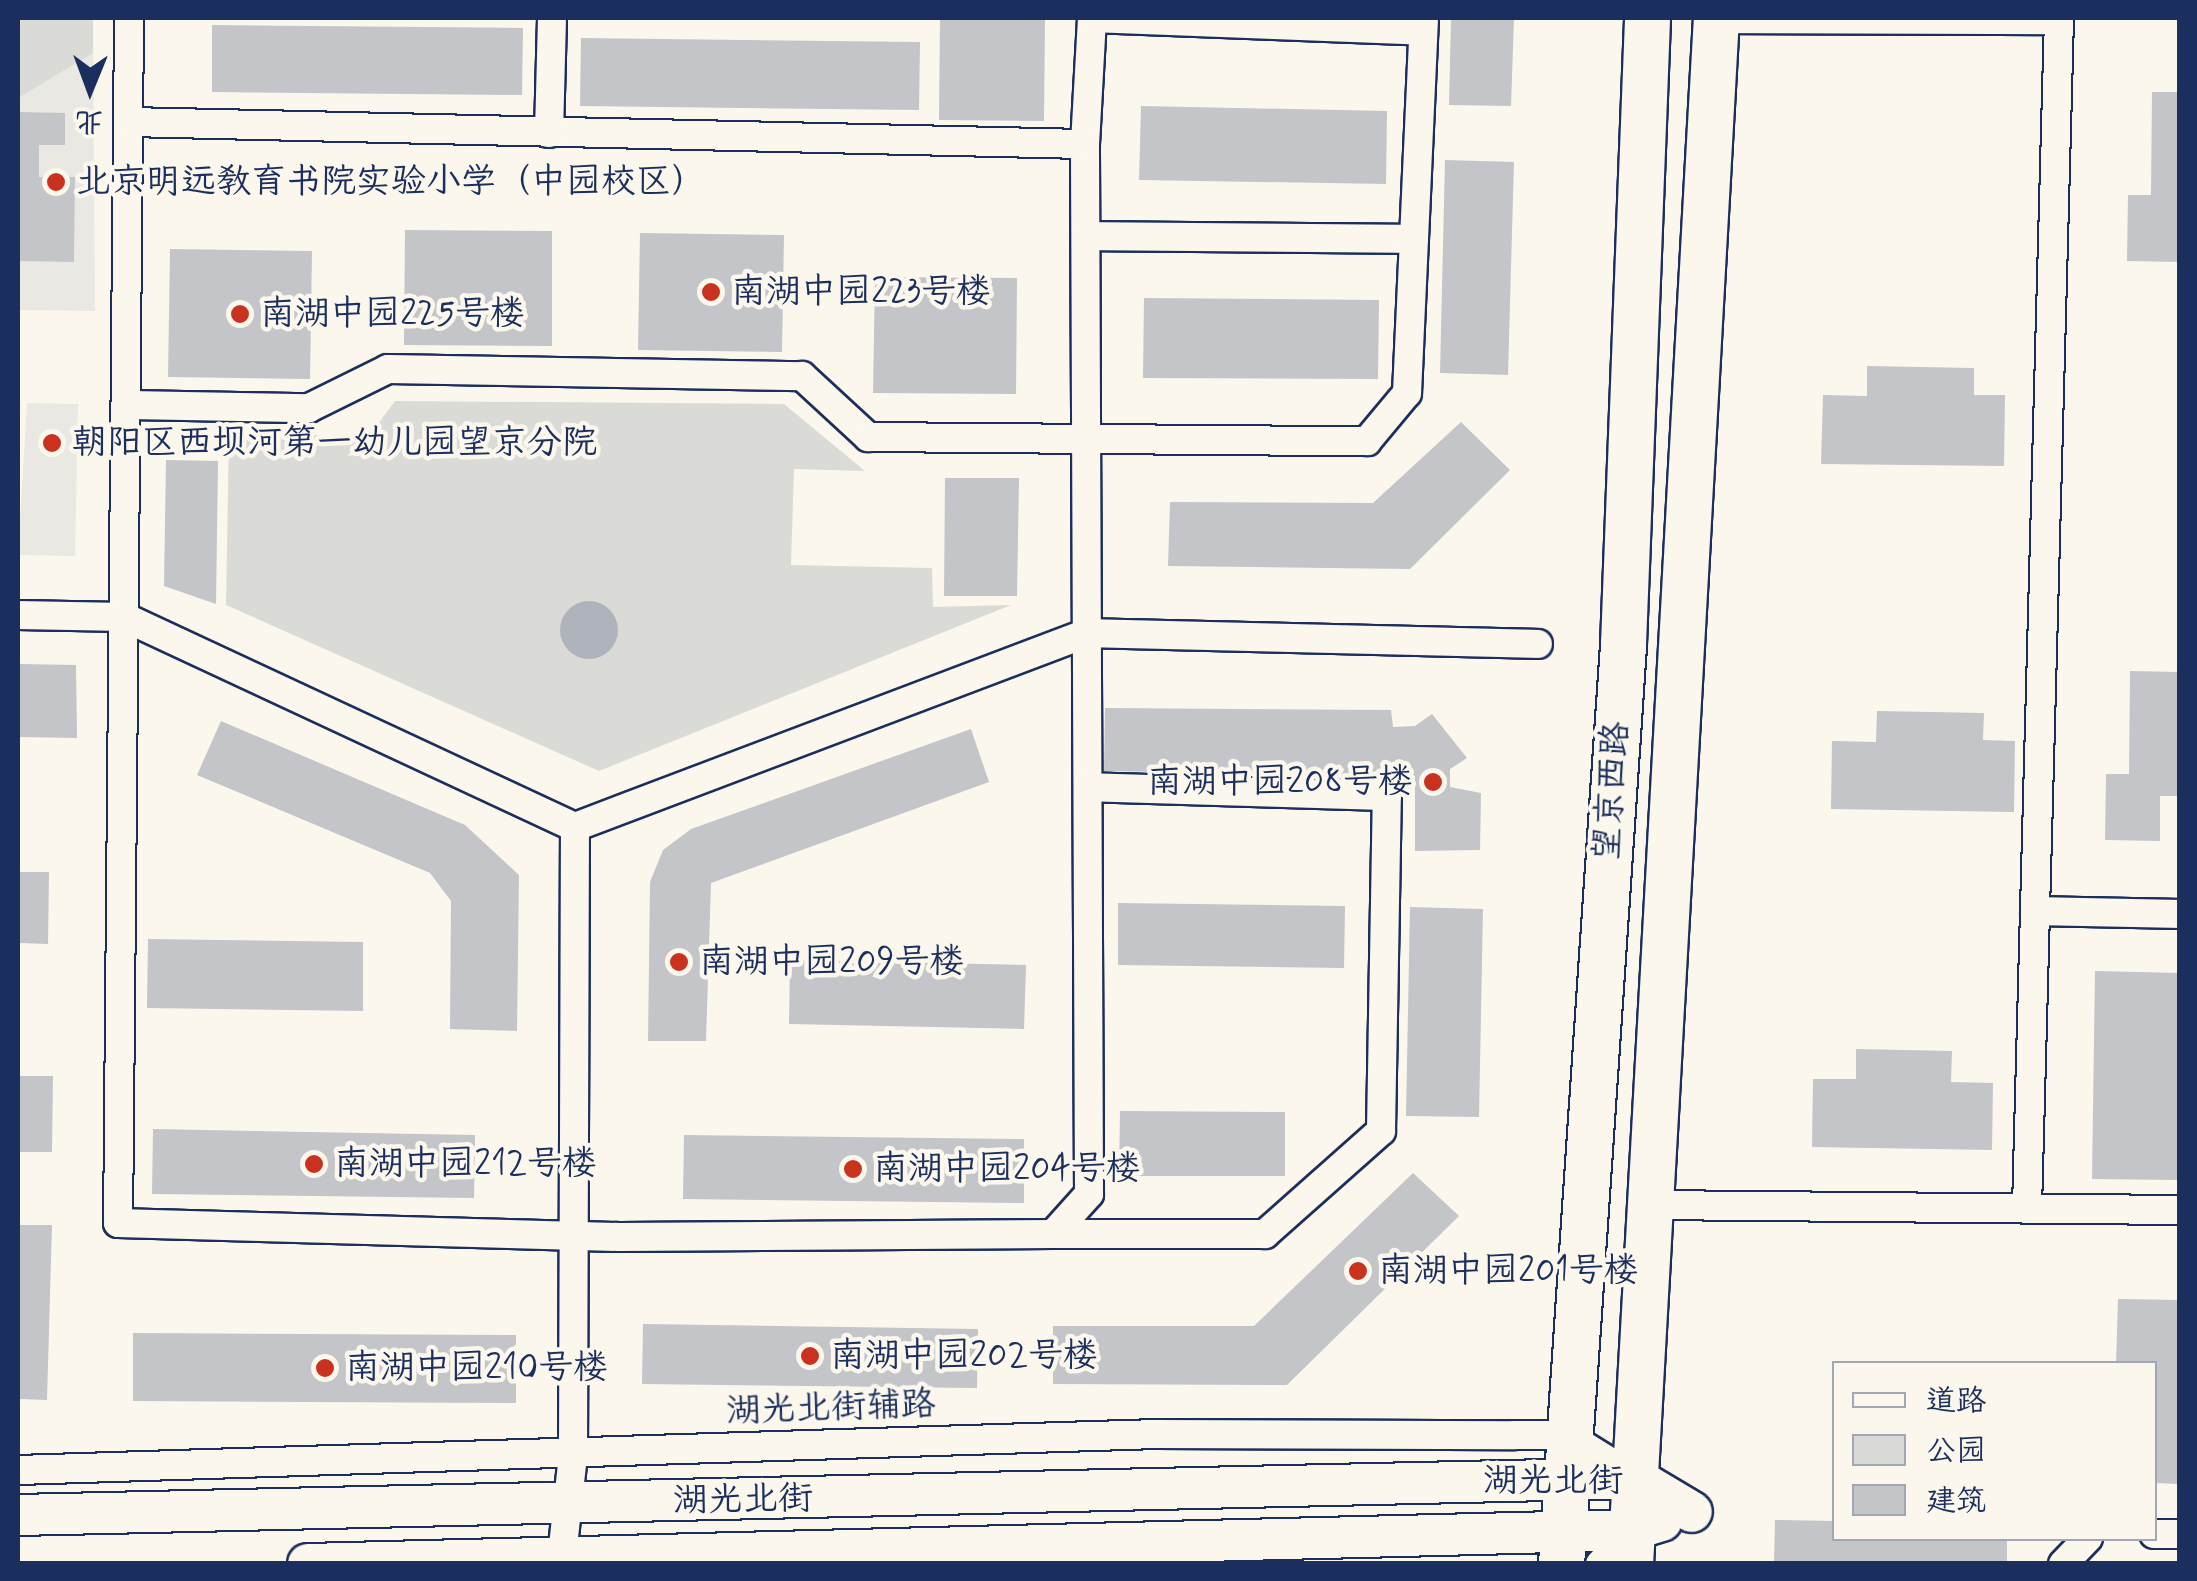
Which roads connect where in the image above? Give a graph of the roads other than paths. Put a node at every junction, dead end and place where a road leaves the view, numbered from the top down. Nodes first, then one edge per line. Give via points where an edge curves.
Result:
1 (129, 18) edge
2 (552, 18) edge
3 (1092, 18) edge
4 (1647, 18) edge
5 (1716, 18) edge
6 (2057, 19) edge
7 (1423, 24) edge
8 (129, 122) junction
9 (549, 134) junction
10 (1085, 144) junction
11 (1088, 236) junction
12 (1414, 239) junction
13 (129, 405) junction
14 (1090, 438) junction
15 (18, 614) edge
16 (124, 617) junction
17 (1087, 633) junction
18 (1538, 644) dead end
19 (1088, 788) junction
20 (575, 827) junction
21 (2036, 911) junction
22 (2180, 914) edge
23 (1650, 1205) junction
24 (2027, 1208) junction
25 (2180, 1210) edge
26 (1052, 1234) junction
27 (573, 1236) junction
28 (574, 1455) junction
29 (1566, 1457) junction
30 (18, 1470) edge
31 (1635, 1478) junction
32 (565, 1504) junction
33 (18, 1515) edge
34 (2085, 1541) edge
35 (1562, 1546) edge
36 (1631, 1547) edge
37 (561, 1560) edge
38 (308, 1564) edge
39 (1600, 1564) edge
40 (2062, 1564) edge

1 - 8 street
2 - 9 street
3 - 7 street
3 - 10 street
4 - 29 main road, 望京西路 via 1623,644
5 - 6 street
5 - 23 main road, 望京西路
6 - 21 street
7 - 12 street
8 - 9 street
8 - 13 street
9 - 10 street
10 - 11 street
11 - 12 street
11 - 14 street
12 - 14 street via 1407,393 1366,441
13 - 14 street via 308,408 388,369 802,376 868,437
13 - 16 street
14 - 17 street
15 - 16 street
16 - 20 street
16 - 27 street via 118,1222
17 - 18 street
17 - 19 street
17 - 20 street
19 - 26 street via 1089,1194
19 - 26 street via 1387,796 1381,1131 1265,1234
20 - 27 street
21 - 22 street
21 - 24 street
23 - 24 street
23 - 31 main road, 望京西路
24 - 25 street
26 - 27 street
27 - 28 street
28 - 29 street, 湖光北街辅路 via 1156,1434
28 - 30 street, 湖光北街辅路
28 - 32 street
29 - 31 street, 湖光北街
29 - 32 street, 湖光北街
29 - 35 main road, 望京西路
31 - 36 main road, 望京西路
31 - 36 street, 湖光北街 via 1692,1512
32 - 33 street, 湖光北街
32 - 37 street
34 - 40 street
35 - 36 street, 湖光北街
35 - 37 street, 湖光北街
36 - 39 street
37 - 38 street, 湖光北街

